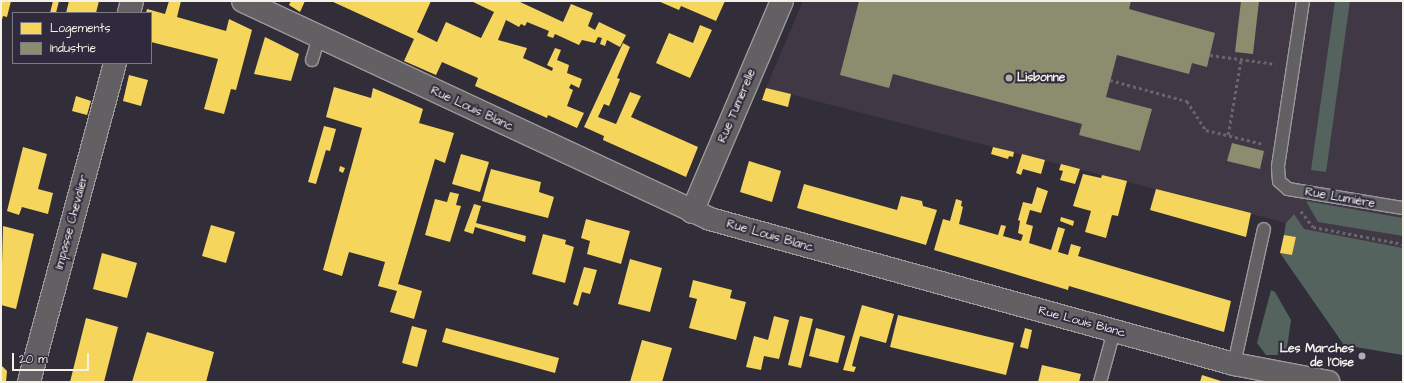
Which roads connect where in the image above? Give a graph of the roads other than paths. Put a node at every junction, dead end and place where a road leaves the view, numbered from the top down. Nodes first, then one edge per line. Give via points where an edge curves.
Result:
1 (132, 1) edge
2 (243, 1) edge
3 (782, 1) edge
4 (1302, 1) edge
5 (129, 12) edge
6 (318, 37) junction
7 (312, 60) dead end
8 (115, 64) edge
9 (1403, 208) edge
10 (692, 212) junction
11 (1264, 229) dead end
12 (1114, 331) junction
13 (1234, 364) junction
14 (1265, 377) edge
15 (29, 382) edge
16 (1100, 382) edge
17 (1328, 382) edge

1 - 5 street
2 - 6 street, Rue Louis Blanc
3 - 10 street, Rue Tumerelle
4 - 9 lane, Rue Lumière via 1281,149 1284,185
6 - 7 lane
6 - 10 street, Rue Louis Blanc
8 - 15 street, Impasse Chevalier
10 - 12 street, Rue Louis Blanc
11 - 13 lane
12 - 13 street, Rue Louis Blanc
12 - 16 lane
13 - 14 street, Rue Louis Blanc
14 - 17 street, Rue Louis Blanc

